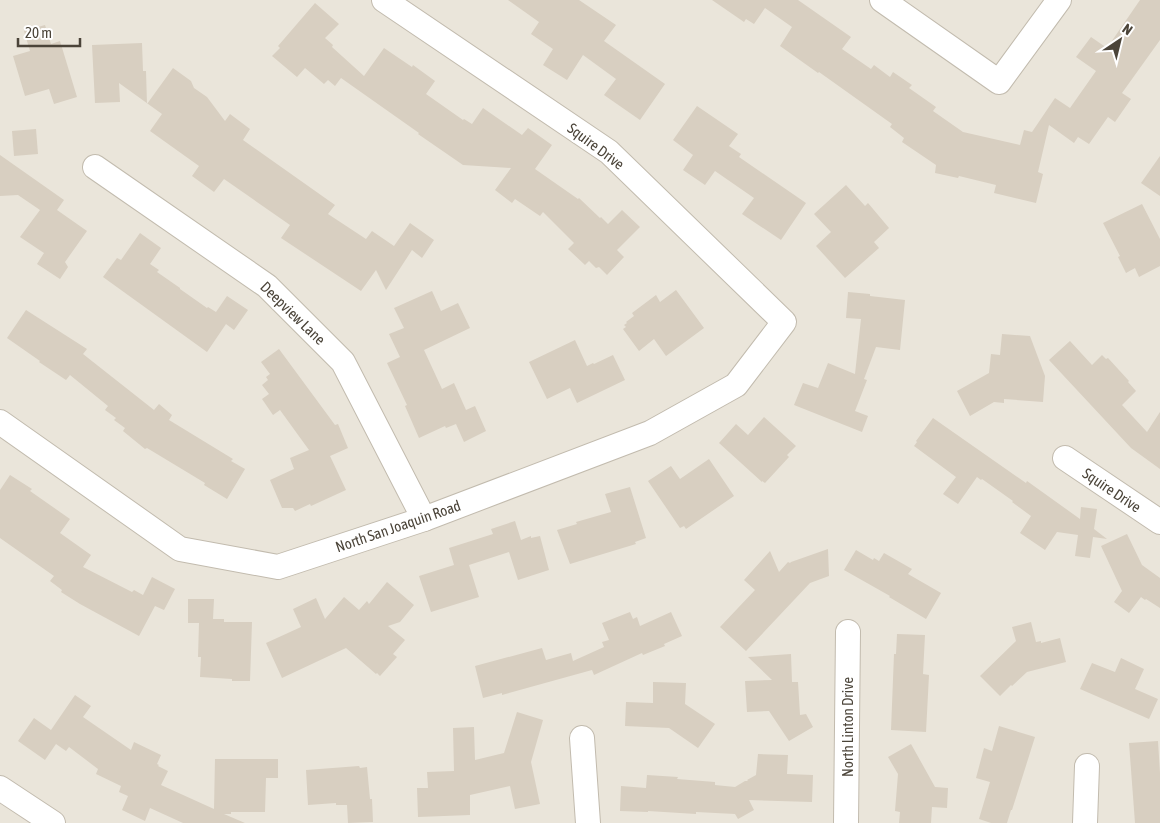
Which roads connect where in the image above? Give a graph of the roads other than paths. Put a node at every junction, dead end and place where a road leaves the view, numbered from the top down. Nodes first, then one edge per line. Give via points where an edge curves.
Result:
1 (384, 0) edge
2 (882, 0) edge
3 (1059, 0) edge
4 (94, 167) dead end
5 (784, 322) joint
6 (0, 422) edge
7 (1065, 458) dead end
8 (424, 519) junction
9 (1160, 522) edge
10 (848, 632) dead end
11 (582, 738) dead end
12 (1088, 766) dead end
13 (0, 788) edge
14 (53, 823) edge
15 (588, 823) edge
16 (846, 823) edge
17 (1085, 823) edge

1 - 5 street, Squire Drive via 609,152
2 - 3 street via 999,82
4 - 8 street, Deepview Lane via 267,286 343,362
5 - 8 street, North San Joaquin Road via 736,386 650,433
6 - 8 street, North San Joaquin Road via 180,549 278,567
7 - 9 street, Squire Drive
10 - 16 street, North Linton Drive
11 - 15 street
12 - 17 street
13 - 14 street

